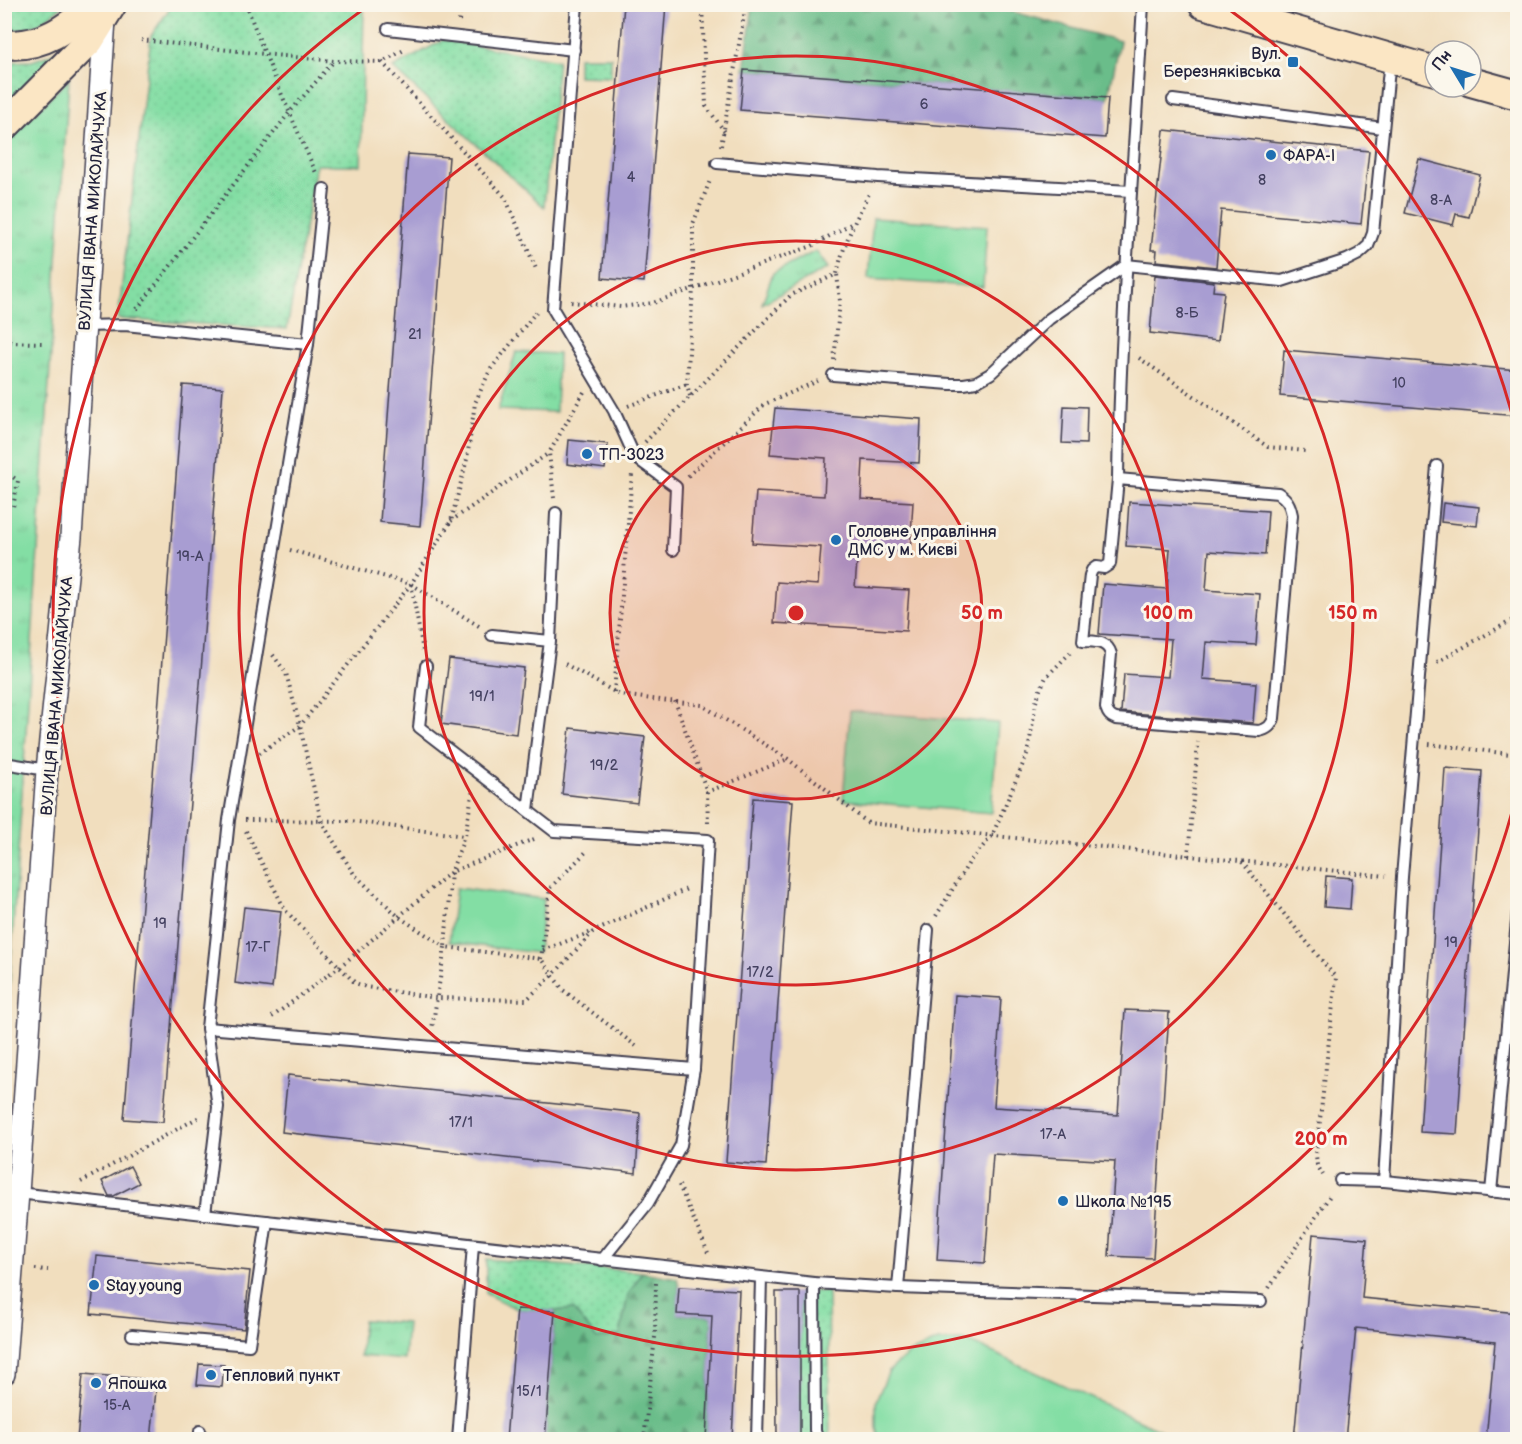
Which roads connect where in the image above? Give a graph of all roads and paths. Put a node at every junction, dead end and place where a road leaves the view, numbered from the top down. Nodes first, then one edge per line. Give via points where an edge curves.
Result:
1 (246, 4) edge
2 (577, 4) edge
3 (702, 4) edge
4 (746, 4) edge
5 (1143, 4) edge
6 (1203, 4) edge
7 (104, 9) edge
8 (388, 29) dead end
9 (434, 34) junction
10 (141, 40) dead end
11 (4, 44) edge
12 (574, 50) junction
13 (264, 54) junction
14 (1390, 58) junction
15 (334, 61) junction
16 (382, 62) junction
17 (1423, 68) edge
18 (1483, 85) edge
19 (1518, 95) edge
20 (1173, 100) dead end
21 (289, 113) junction
22 (4, 127) edge
23 (1383, 128) junction
24 (725, 132) junction
25 (717, 162) junction
26 (878, 177) junction
27 (324, 189) joint
28 (1131, 191) junction
29 (854, 222) junction
30 (1126, 265) junction
31 (837, 274) junction
32 (693, 288) junction
33 (553, 309) junction
34 (125, 325) junction
35 (84, 326) junction
36 (4, 342) edge
37 (42, 343) dead end
38 (308, 344) junction
39 (1131, 352) dead end
40 (593, 375) junction
41 (833, 375) junction
42 (687, 384) junction
43 (690, 396) junction
44 (615, 411) junction
45 (1305, 452) dead end
46 (549, 453) junction
47 (633, 453) junction
48 (1437, 466) dead end
49 (4, 470) edge
50 (1118, 479) junction
51 (676, 487) junction
52 (13, 507) dead end
53 (556, 513) joint
54 (451, 521) junction
55 (274, 545) junction
56 (673, 550) dead end
57 (411, 584) junction
58 (1518, 617) edge
59 (260, 634) junction
60 (492, 635) joint
61 (550, 641) junction
62 (1083, 641) junction
63 (548, 654) junction
64 (426, 666) joint
65 (1419, 672) junction
66 (614, 692) junction
67 (675, 701) junction
68 (300, 726) junction
69 (1199, 726) junction
70 (1413, 742) junction
71 (1518, 755) edge
72 (788, 759) junction
73 (4, 763) edge
74 (238, 766) junction
75 (47, 770) junction
76 (476, 770) junction
77 (707, 792) junction
78 (528, 810) junction
79 (229, 820) junction
80 (241, 820) junction
81 (321, 821) junction
82 (554, 831) junction
83 (604, 834) junction
84 (465, 836) junction
85 (992, 836) junction
86 (708, 840) junction
87 (1188, 856) junction
88 (1241, 861) junction
89 (451, 872) junction
90 (1402, 877) junction
91 (706, 880) junction
92 (1518, 911) edge
93 (399, 917) junction
94 (928, 930) joint
95 (593, 932) junction
96 (445, 947) junction
97 (542, 950) junction
98 (541, 959) junction
99 (339, 968) junction
100 (552, 976) junction
101 (436, 998) junction
102 (207, 1028) junction
103 (252, 1031) junction
104 (429, 1046) junction
105 (663, 1066) junction
106 (694, 1069) junction
107 (218, 1107) junction
108 (670, 1164) junction
109 (1340, 1180) junction
110 (1384, 1181) junction
111 (1491, 1192) junction
112 (1518, 1194) edge
113 (54, 1197) junction
114 (11, 1199) edge
115 (205, 1214) junction
116 (267, 1221) junction
117 (473, 1245) junction
118 (602, 1260) junction
119 (657, 1266) junction
120 (716, 1273) junction
121 (761, 1278) junction
122 (814, 1284) junction
123 (898, 1288) junction
124 (1260, 1301) joint
125 (7, 1305) edge
126 (132, 1335) dead end
127 (4, 1374) edge
128 (458, 1440) edge
129 (644, 1440) edge
130 (757, 1440) edge
131 (818, 1440) edge

1 - 13 path
2 - 12 lane
3 - 24 path via 706,106
4 - 24 path
5 - 28 lane
6 - 14 street
7 - 11 street via 45,40
7 - 22 street via 89,41
7 - 35 street, ВУЛИЦЯ ІВАНА МИКОЛАЙЧУКА
8 - 9 lane
9 - 12 lane
9 - 16 path
10 - 13 path
12 - 33 lane
13 - 15 path
13 - 21 path
14 - 17 street
14 - 23 lane
15 - 16 path
15 - 21 path
16 - 33 path via 505,197
18 - 19 street
20 - 23 lane
21 - 27 path
21 - 34 path
23 - 30 lane via 1373,233 1368,246 1359,254 1282,281
24 - 25 path
25 - 26 lane
25 - 32 path via 693,224
26 - 28 lane
26 - 29 path
27 - 38 lane
28 - 30 lane
29 - 31 path
29 - 32 path via 812,246
30 - 41 lane via 1048,319 990,374 976,382 950,384
30 - 50 lane
31 - 41 path via 840,301
31 - 43 path via 791,295
32 - 33 path via 653,303 621,307 566,302
32 - 42 path
33 - 40 lane
33 - 54 path via 535,312 490,370 475,403 467,459
34 - 35 lane
34 - 38 lane
35 - 75 street, ВУЛИЦЯ ІВАНА МИКОЛАЙЧУКА via 71,537
36 - 37 path
38 - 55 lane
39 - 45 path via 1268,447
40 - 44 lane
40 - 46 path
41 - 51 path via 765,404
42 - 43 path
42 - 44 path
43 - 47 path
44 - 47 lane
46 - 53 path
46 - 54 path
47 - 51 lane
47 - 66 path
48 - 65 lane
49 - 52 path via 18,481
50 - 62 lane via 1110,564 1096,567 1090,575
50 - 69 lane via 1278,492 1291,506 1274,718 1266,730 1259,731
51 - 56 lane
53 - 61 lane
54 - 57 path
55 - 57 path
55 - 59 lane
57 - 60 path
57 - 64 path
57 - 68 path
58 - 65 path
59 - 68 path via 286,673
59 - 74 lane
60 - 61 lane
61 - 63 lane
62 - 69 lane via 1102,643 1110,649 1106,708 1112,717
62 - 85 path via 1043,683 1028,752
63 - 66 path
63 - 78 lane
64 - 76 lane via 419,727
65 - 70 lane
66 - 67 path
67 - 72 path via 702,705
67 - 77 path
68 - 74 path
68 - 81 path
69 - 87 path
70 - 71 path
70 - 90 lane
72 - 77 path
72 - 85 path via 868,823
73 - 75 lane
74 - 79 lane
75 - 114 street, ВУЛИЦЯ ІВАНА МИКОЛАЙЧУКА
76 - 78 lane
76 - 84 path
77 - 86 path
78 - 82 lane
79 - 80 path
79 - 102 lane
80 - 81 path
80 - 99 path via 285,910
81 - 84 path via 351,821
81 - 93 path via 354,874
82 - 83 lane
82 - 89 path
83 - 86 lane
83 - 97 path via 550,888
84 - 89 path
85 - 87 path
85 - 94 path via 970,861
86 - 91 lane
87 - 88 path
88 - 90 path
88 - 109 path via 1336,978 1316,1155 1322,1174
89 - 93 path
89 - 96 path
90 - 110 lane
91 - 95 path
91 - 106 lane
92 - 111 lane
93 - 96 path
93 - 99 path
94 - 123 lane
95 - 97 path
95 - 100 path
96 - 98 path
96 - 101 path
97 - 98 path
98 - 100 path
99 - 101 path via 355,983 366,987
99 - 103 path
100 - 101 path via 526,999
100 - 105 path via 563,990
101 - 104 path
102 - 103 lane
102 - 107 lane
103 - 104 lane
104 - 105 lane
105 - 106 lane
106 - 108 lane via 681,1145
107 - 113 path
107 - 115 lane
108 - 118 lane via 648,1203
108 - 120 path
109 - 110 lane
109 - 124 path
110 - 111 lane
111 - 112 lane
113 - 114 lane
113 - 115 lane
114 - 125 street, ВУЛИЦЯ ІВАНА МИКОЛАЙЧУКА via 16,1228
115 - 116 lane
116 - 117 lane
116 - 126 lane via 249,1346
117 - 118 lane
117 - 128 lane
118 - 119 lane
119 - 120 lane
119 - 129 path via 655,1337
120 - 121 lane
121 - 122 lane
121 - 130 lane
122 - 123 lane
122 - 131 lane
123 - 124 lane
125 - 127 street, ВУЛИЦЯ ІВАНА МИКОЛАЙЧУКА

